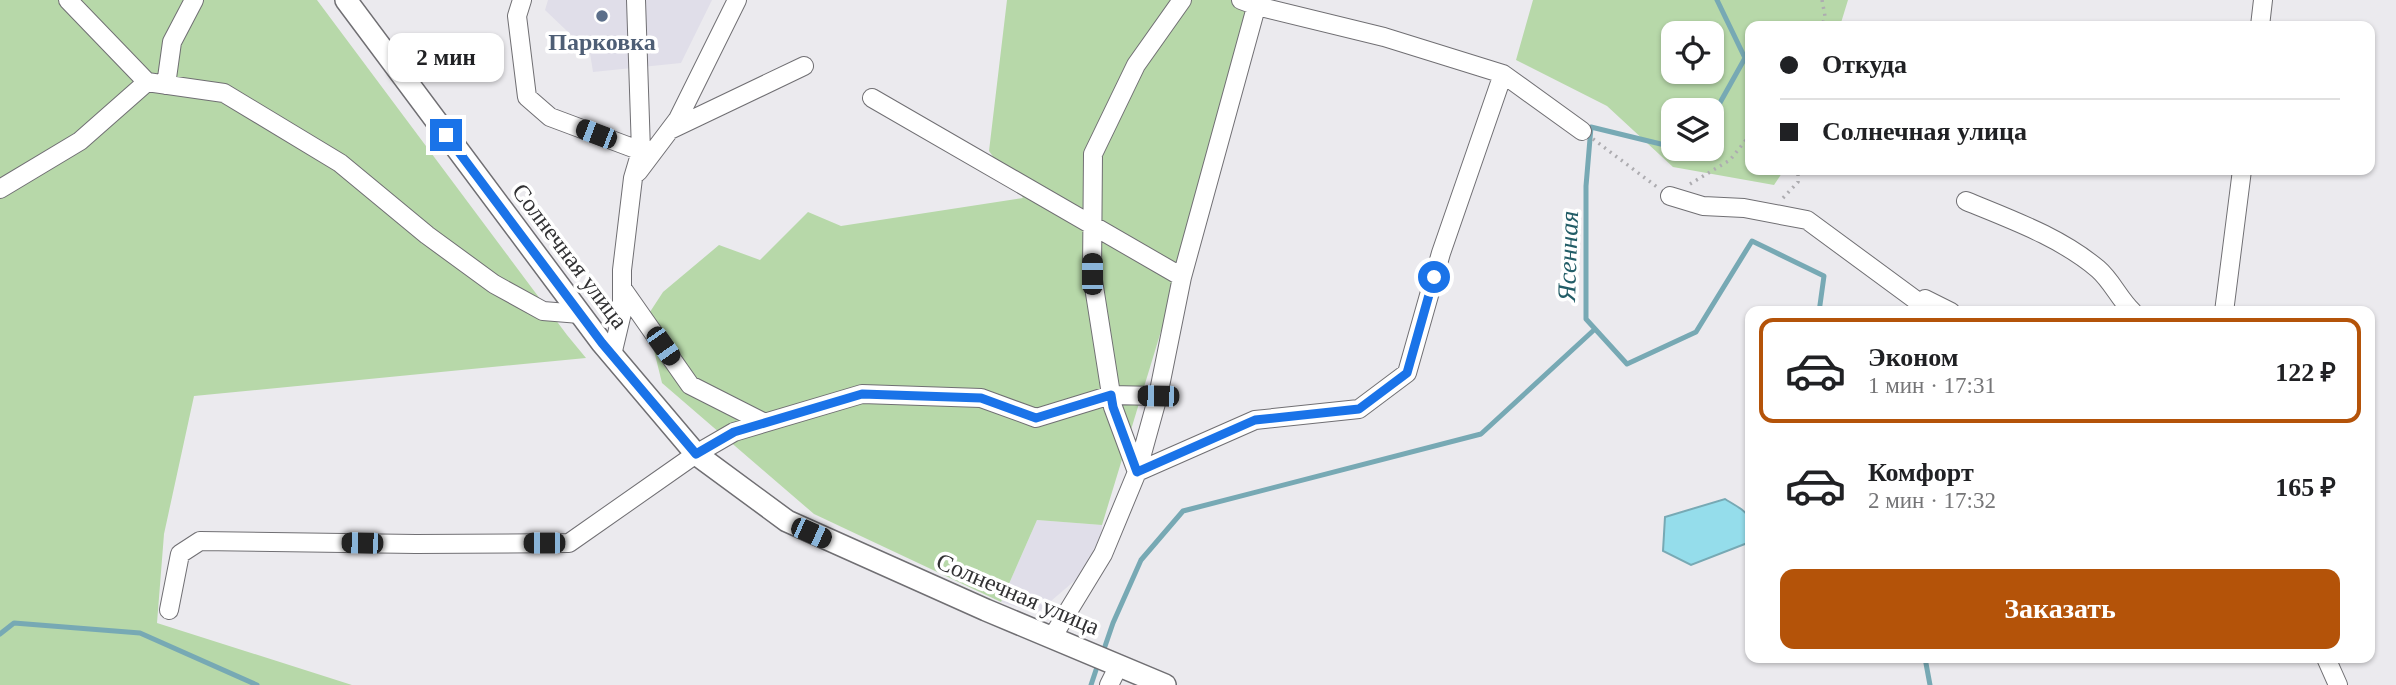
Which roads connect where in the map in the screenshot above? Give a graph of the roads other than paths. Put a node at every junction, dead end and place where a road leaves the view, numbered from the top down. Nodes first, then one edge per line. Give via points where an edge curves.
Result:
1 (68, 0) edge
2 (194, 0) edge
3 (346, 0) edge
4 (522, 0) edge
5 (636, 0) edge
6 (737, 0) edge
7 (1182, 0) edge
8 (2263, 0) edge
9 (1252, 2) edge
10 (2261, 21) edge
11 (804, 66) dead end
12 (1503, 74) junction
13 (147, 82) junction
14 (166, 85) junction
15 (872, 98) dead end
16 (670, 130) junction
17 (1582, 131) dead end
18 (641, 151) junction
19 (2241, 175) edge
20 (633, 178) junction
21 (0, 189) edge
22 (1670, 196) road end
23 (1966, 201) dead end
24 (1092, 226) junction
25 (1182, 277) junction
26 (1896, 285) junction
27 (622, 288) junction
28 (1924, 306) edge
29 (1939, 306) edge
30 (2126, 306) edge
31 (2225, 306) edge
32 (580, 314) junction
33 (612, 355) junction
34 (1111, 395) junction
35 (1158, 396) junction
36 (764, 422) junction
37 (696, 454) junction
38 (1137, 472) junction
39 (169, 610) dead end
40 (1053, 636) junction
41 (2328, 663) edge
42 (1119, 665) junction
43 (1109, 685) edge
44 (1166, 685) edge
45 (2338, 685) edge

1 - 13 street
2 - 14 street via 172,42
3 - 32 street, Солнечная улица
4 - 18 street via 517,16 527,97 550,117
5 - 18 street
6 - 16 street
7 - 24 street via 1136,65 1093,154
8 - 10 street
9 - 12 street
9 - 25 street
11 - 16 street
12 - 17 street
12 - 38 street via 1441,253 1407,373 1359,409 1255,420
13 - 14 street
13 - 21 street via 80,141
14 - 32 street via 224,93 340,163 494,284 543,312
15 - 24 street
16 - 20 street
18 - 20 street
19 - 31 street
20 - 27 street
22 - 26 street via 1703,206 1807,220
23 - 30 street via 2067,246 2101,271
24 - 25 street
24 - 34 street via 1092,274
25 - 35 street
26 - 28 street
26 - 29 street
27 - 33 street via 622,313
27 - 36 street via 690,385
32 - 33 street, Солнечная улица
33 - 37 street, Солнечная улица
34 - 35 street
34 - 36 street via 1036,418 981,398 862,394
34 - 38 street
35 - 38 street
36 - 37 street via 734,432
37 - 39 street via 569,543 200,541 180,554
37 - 40 street, Солнечная улица via 786,522
38 - 40 street via 1104,554
40 - 42 street, Солнечная улица
41 - 45 street
42 - 43 street
42 - 44 street, Солнечная улица

